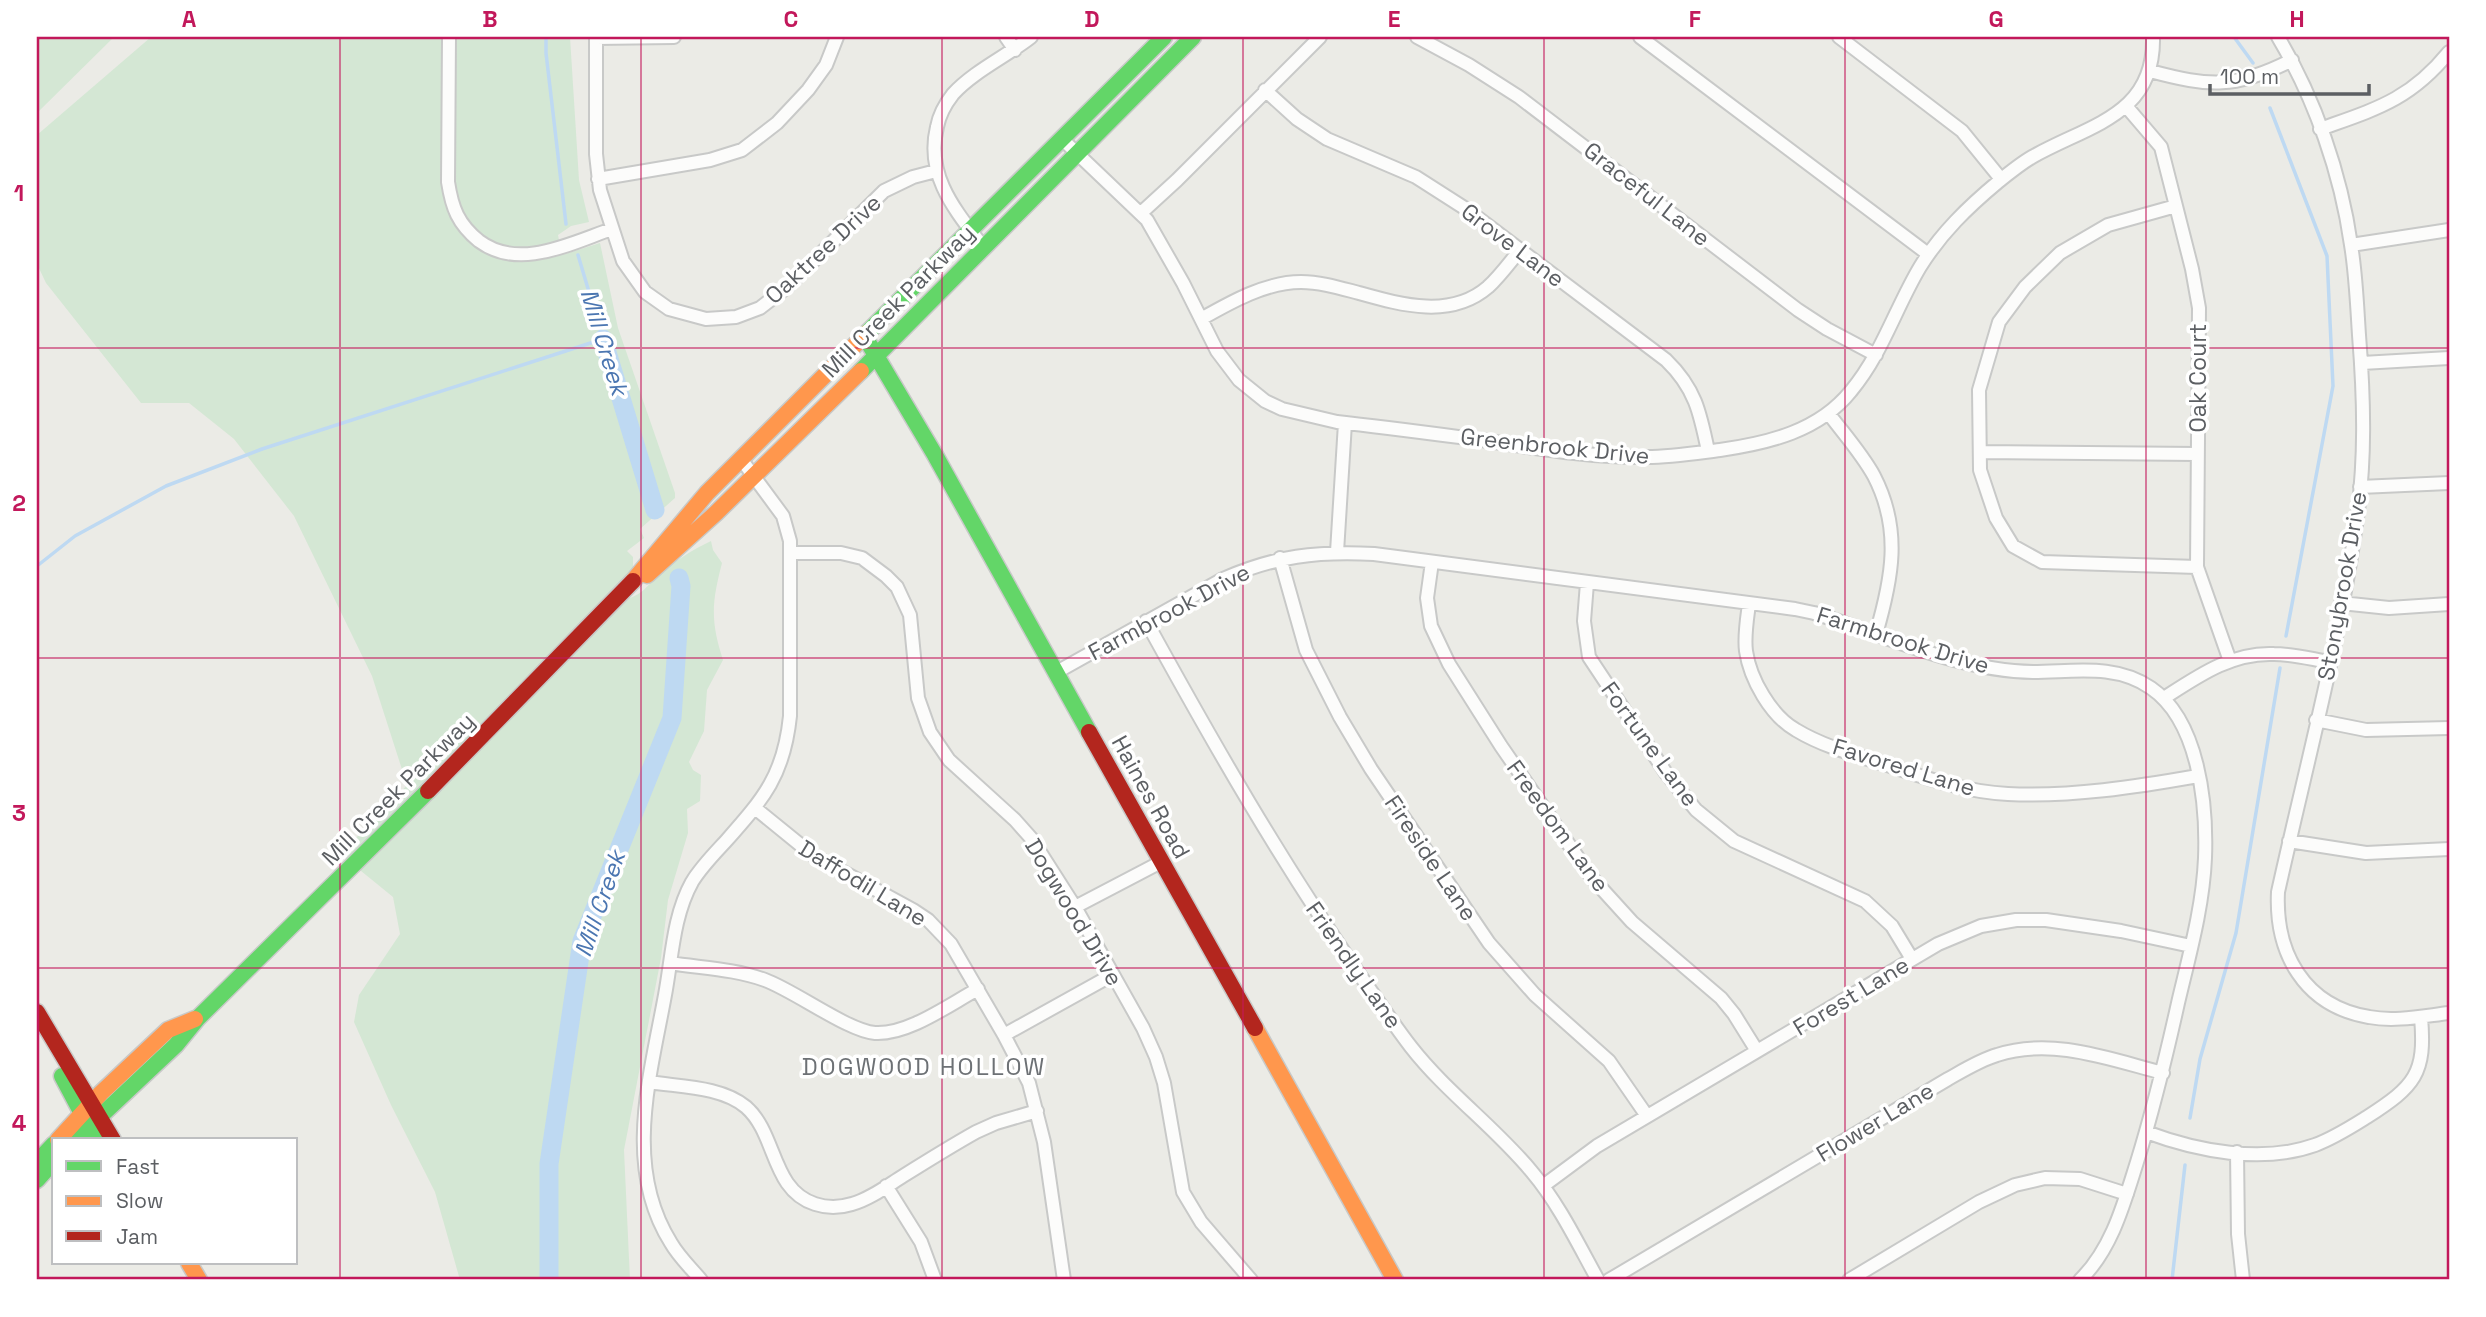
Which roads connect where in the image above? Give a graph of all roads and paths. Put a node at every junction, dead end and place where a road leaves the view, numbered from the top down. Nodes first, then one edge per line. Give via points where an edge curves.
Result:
1 (449, 37) edge
2 (596, 37) edge
3 (674, 37) edge
4 (837, 37) edge
5 (1006, 37) edge
6 (1031, 37) edge
7 (1164, 37) edge
8 (1193, 37) edge
9 (1320, 37) edge
10 (1417, 37) edge
11 (1640, 37) edge
12 (1839, 37) edge
13 (2153, 37) edge
14 (2278, 37) edge
15 (1015, 50) junction
16 (2449, 52) edge
17 (2292, 61) junction
18 (2150, 71) junction
19 (1265, 90) junction
20 (2126, 106) junction
21 (2320, 129) junction
22 (1062, 139) junction
23 (1077, 153) junction
24 (936, 171) junction
25 (598, 179) junction
26 (2001, 179) junction
27 (2176, 206) junction
28 (1141, 214) junction
29 (612, 229) junction
30 (970, 230) junction
31 (2449, 230) edge
32 (2351, 245) junction
33 (983, 247) junction
34 (1520, 250) junction
35 (1928, 254) junction
36 (1200, 319) junction
37 (865, 337) junction
38 (1876, 355) junction
39 (876, 356) junction
40 (2449, 358) edge
41 (2362, 363) junction
42 (1829, 414) junction
43 (1345, 422) junction
44 (1708, 451) junction
45 (1980, 453) junction
46 (2197, 454) junction
47 (741, 459) junction
48 (754, 476) junction
49 (2449, 483) edge
50 (2360, 487) junction
51 (1337, 552) junction
52 (791, 553) junction
53 (1280, 558) junction
54 (1432, 562) junction
55 (2197, 567) junction
56 (1587, 583) junction
57 (627, 589) junction
58 (2341, 603) junction
59 (1749, 604) junction
60 (2449, 604) edge
61 (1146, 621) junction
62 (1876, 634) junction
63 (2230, 661) junction
64 (2329, 662) junction
65 (1055, 673) junction
66 (2164, 698) junction
67 (2316, 720) junction
68 (2449, 728) edge
69 (2198, 776) junction
70 (755, 808) junction
71 (2289, 841) junction
72 (2449, 849) edge
73 (1161, 862) junction
74 (1075, 907) junction
75 (2191, 946) junction
76 (1912, 959) junction
77 (670, 963) junction
78 (1112, 975) junction
79 (978, 989) junction
80 (37, 1012) edge
81 (2449, 1013) edge
82 (2421, 1017) junction
83 (37, 1034) edge
84 (1004, 1035) junction
85 (1757, 1051) junction
86 (2163, 1073) junction
87 (649, 1082) junction
88 (1037, 1111) junction
89 (1647, 1116) junction
90 (92, 1120) edge
91 (2146, 1132) junction
92 (63, 1138) edge
93 (77, 1138) edge
94 (112, 1138) edge
95 (52, 1146) edge
96 (2237, 1152) junction
97 (37, 1162) edge
98 (52, 1163) edge
99 (37, 1180) edge
100 (886, 1186) junction
101 (1543, 1186) junction
102 (2127, 1194) junction
103 (701, 1280) edge
104 (935, 1280) edge
105 (1064, 1280) edge
106 (1251, 1280) edge
107 (1395, 1280) edge
108 (1598, 1280) edge
109 (1609, 1280) edge
110 (1849, 1280) edge
111 (2080, 1280) edge
112 (2243, 1280) edge

1 - 29 street via 448,182 458,221 483,244 517,256
2 - 3 street
2 - 25 street, Oaktree Drive
4 - 25 street via 826,65 808,90 777,123 742,150
5 - 15 street
6 - 15 street
7 - 22 main road, Mill Creek Parkway
8 - 23 main road, Mill Creek Parkway
9 - 19 street
10 - 38 street, Graceful Lane via 1519,97 1798,310
11 - 35 street
12 - 26 street via 1962,131
13 - 18 street, Greenbrook Drive
14 - 17 street, Stonybrook Drive
15 - 24 street via 949,100 934,139
16 - 21 street via 2433,72 2399,98
17 - 18 street via 2247,80 2223,83
17 - 21 street, Stonybrook Drive
18 - 20 street, Greenbrook Drive
19 - 28 street
19 - 34 street, Grove Lane via 1312,130 1416,177
20 - 26 street, Greenbrook Drive via 2101,124 2033,156
20 - 27 street, Oak Court via 2161,147
21 - 32 street, Stonybrook Drive
22 - 23 street, Greenbrook Drive
22 - 30 main road, Mill Creek Parkway
23 - 28 street, Greenbrook Drive
23 - 33 main road, Mill Creek Parkway
24 - 29 street, Oaktree Drive via 884,191 772,301 736,317 698,318 660,304 636,282
24 - 30 street via 946,196
25 - 29 street, Oaktree Drive
26 - 35 street, Greenbrook Drive via 1957,218
27 - 45 street via 2108,225 2060,253 2025,287 1999,322 1979,390
27 - 46 street, Oak Court via 2199,308
28 - 36 street, Greenbrook Drive
30 - 33 street
30 - 37 main road, Mill Creek Parkway
31 - 32 street
32 - 41 street, Stonybrook Drive
33 - 39 main road, Mill Creek Parkway
34 - 36 street via 1479,294 1445,306 1419,307 1300,282 1242,298
34 - 44 street, Grove Lane via 1679,373 1695,399
35 - 38 street, Greenbrook Drive
36 - 43 street, Greenbrook Drive via 1226,365 1257,396 1304,416
37 - 39 main road, Haines Road
37 - 47 main road, Mill Creek Parkway
38 - 42 street, Greenbrook Drive via 1852,391
39 - 48 main road, Mill Creek Parkway
39 - 65 main road, Haines Road
40 - 41 street
41 - 50 street, Stonybrook Drive
42 - 44 street, Greenbrook Drive via 1770,441
42 - 62 street via 1867,464 1887,513 1893,552
43 - 44 street, Greenbrook Drive via 1605,456 1660,457
43 - 51 street
45 - 46 street
45 - 55 street via 1980,470 1996,518 2013,546 2042,562
46 - 55 street, Oak Court
47 - 48 street
47 - 57 main road, Mill Creek Parkway
48 - 52 street via 783,516
48 - 57 main road, Mill Creek Parkway via 654,570
49 - 50 street
50 - 58 street, Stonybrook Drive
51 - 53 street, Farmbrook Drive
51 - 54 street, Farmbrook Drive
52 - 70 street via 787,741 775,778
52 - 74 street, Dogwood Drive via 841,553 862,558 897,587 911,615 918,698 930,732 949,760 1031,838
53 - 61 street, Farmbrook Drive via 1223,579
53 - 89 street, Fireside Lane via 1307,650 1371,769 1495,951 1556,1016 1609,1061
54 - 56 street, Farmbrook Drive
54 - 85 street, Freedom Lane via 1427,598 1431,626 1449,664 1501,746 1616,906 1721,998
55 - 63 street, Oak Court
56 - 59 street, Farmbrook Drive
56 - 76 street, Fortune Lane via 1584,621 1589,657 1696,810 1734,841 1865,901 1892,926
57 - 90 main road, Mill Creek Parkway via 198,1018 168,1030
58 - 60 street via 2389,608
58 - 64 street, Stonybrook Drive
59 - 62 street, Farmbrook Drive via 1814,613
59 - 69 street, Favored Lane via 1746,653 1755,679 1786,724 1809,737 1919,776 2006,794 2079,792
61 - 65 street, Farmbrook Drive
61 - 101 street, Friendly Lane via 1267,833 1358,972 1437,1078
62 - 66 street, Farmbrook Drive via 2001,670 2113,672
63 - 64 street via 2273,653
63 - 66 street
64 - 67 street, Stonybrook Drive
65 - 73 main road, Haines Road
66 - 69 street, Farmbrook Drive via 2180,719
67 - 68 street via 2366,730
67 - 71 street, Stonybrook Drive
69 - 75 street, Farmbrook Drive via 2204,858
70 - 77 street via 694,879 682,907
70 - 79 street, Daffodil Lane via 814,856 928,920 951,944
71 - 72 street via 2366,853
71 - 82 street, Stonybrook Drive via 2277,915 2284,949 2302,978 2328,1002 2353,1014
73 - 74 street
73 - 107 main road, Haines Road
74 - 78 street, Dogwood Drive
75 - 76 street, Forest Lane via 2046,920 2016,920 1971,929
75 - 86 street, Farmbrook Drive
76 - 85 street, Forest Lane
77 - 79 street via 766,980 875,1033 899,1030
77 - 87 street
78 - 84 street
78 - 106 street, Dogwood Drive via 1156,1056 1183,1192 1201,1222
79 - 84 street, Daffodil Lane
80 - 90 main road
81 - 82 street, Stonybrook Drive
82 - 96 street via 2419,1069 2391,1101 2314,1145 2278,1153
83 - 90 main road
84 - 88 street, Daffodil Lane via 1029,1083
85 - 89 street, Forest Lane
86 - 91 street, Farmbrook Drive
86 - 109 street, Flower Lane via 2056,1048 2023,1049 1986,1059
87 - 100 street via 726,1096 746,1108 782,1176 794,1192 810,1202 849,1205
87 - 103 street via 642,1143 649,1190 671,1244
88 - 100 street via 976,1132
88 - 105 street, Daffodil Lane
89 - 101 street, Forest Lane
90 - 92 main road
90 - 93 main road
90 - 94 main road
91 - 96 street via 2190,1146
91 - 102 street, Farmbrook Drive
95 - 97 main road
96 - 112 street
98 - 99 main road
100 - 104 street via 921,1242
101 - 108 street, Friendly Lane
102 - 110 street via 2080,1179 2024,1182 1979,1202
102 - 111 street, Farmbrook Drive via 2108,1241

